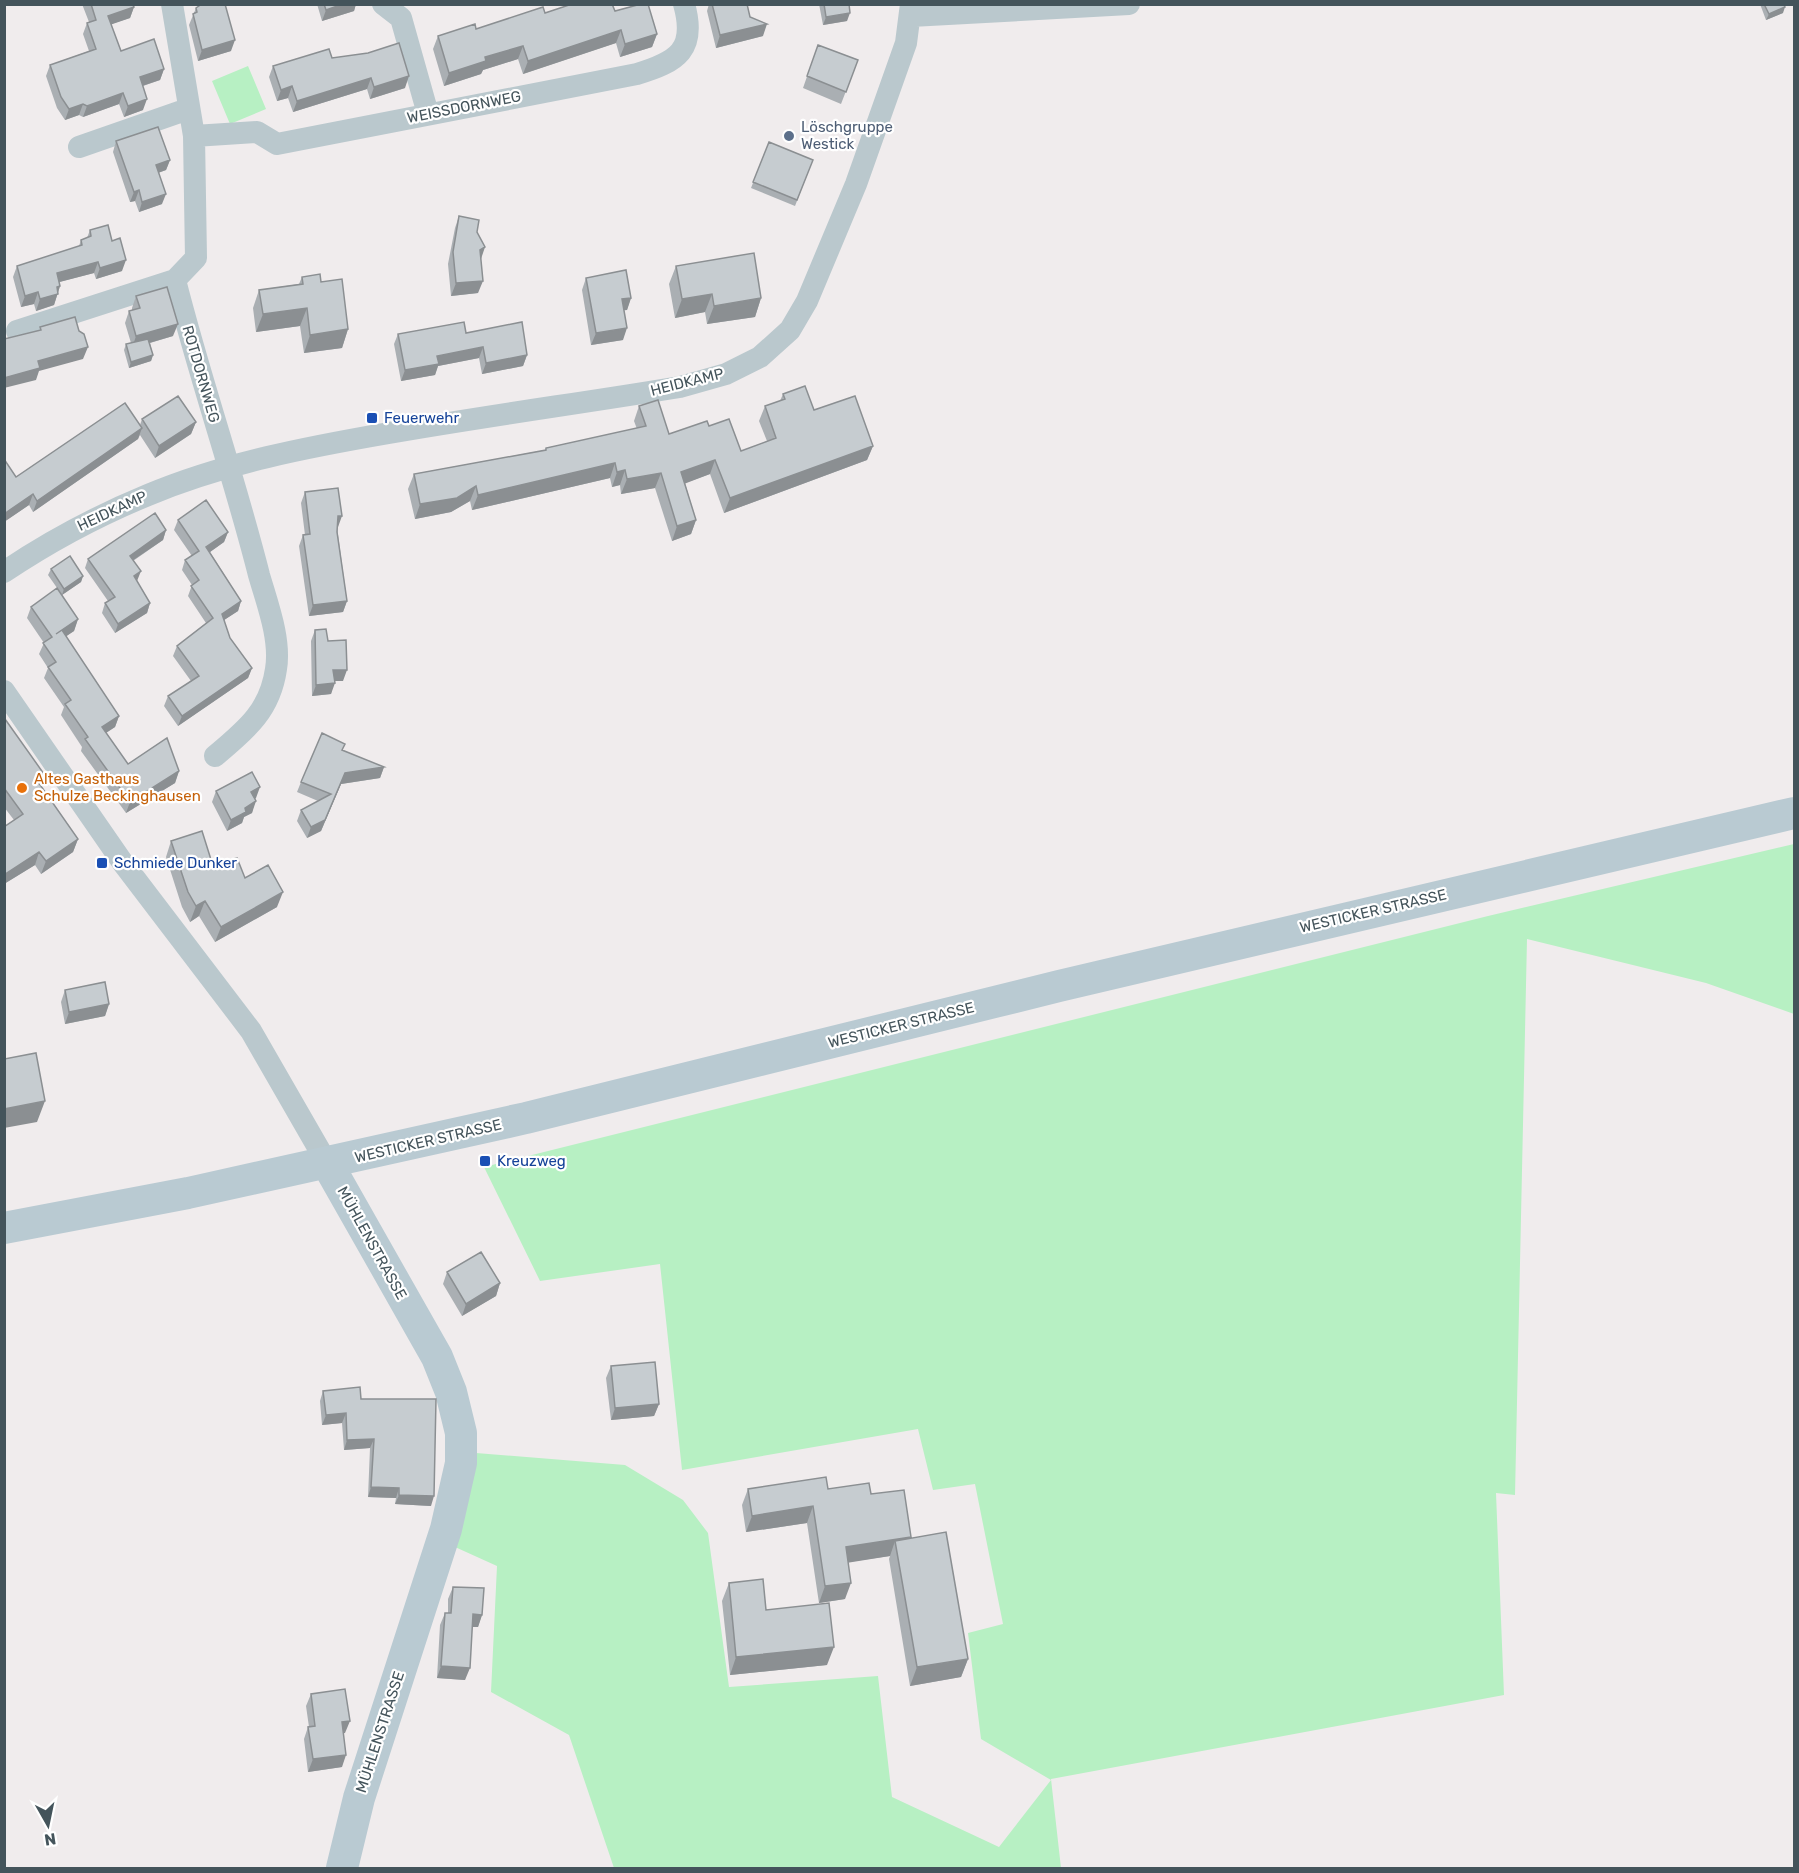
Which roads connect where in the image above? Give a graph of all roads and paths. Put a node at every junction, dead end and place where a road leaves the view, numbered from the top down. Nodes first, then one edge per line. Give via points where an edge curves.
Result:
1 (171, 4) edge
2 (383, 4) edge
3 (684, 4) edge
4 (1129, 4) edge
5 (911, 10) edge
6 (188, 109) junction
7 (428, 114) junction
8 (194, 136) junction
9 (79, 147) dead end
10 (175, 280) junction
11 (17, 331) dead end
12 (228, 468) junction
13 (4, 572) edge
14 (4, 691) edge
15 (215, 756) dead end
16 (1794, 813) edge
17 (327, 1163) junction
18 (4, 1228) edge
19 (342, 1869) edge

1 - 6 street
2 - 7 street via 401,18
3 - 7 street, WEISSDORNWEG via 688,40 677,56 661,66
4 - 5 street
5 - 12 street, HEIDKAMP via 906,43 856,184 807,301 790,330 760,357 726,374 680,387 372,436
6 - 8 street
6 - 9 street
7 - 8 street, WEISSDORNWEG via 277,144 257,132
8 - 10 street via 196,258
10 - 11 street
10 - 12 street, ROTDORNWEG
12 - 13 street, HEIDKAMP via 150,494 90,521
12 - 15 street via 273,629 277,668 267,700 250,727
14 - 17 street, MÜHLENSTRASSE via 123,863 251,1031
16 - 17 street, WESTICKER STRASSE via 1082,981 682,1082
17 - 18 street, WESTICKER STRASSE
17 - 19 street, MÜHLENSTRASSE via 437,1358 461,1433 461,1462 446,1529 359,1798

